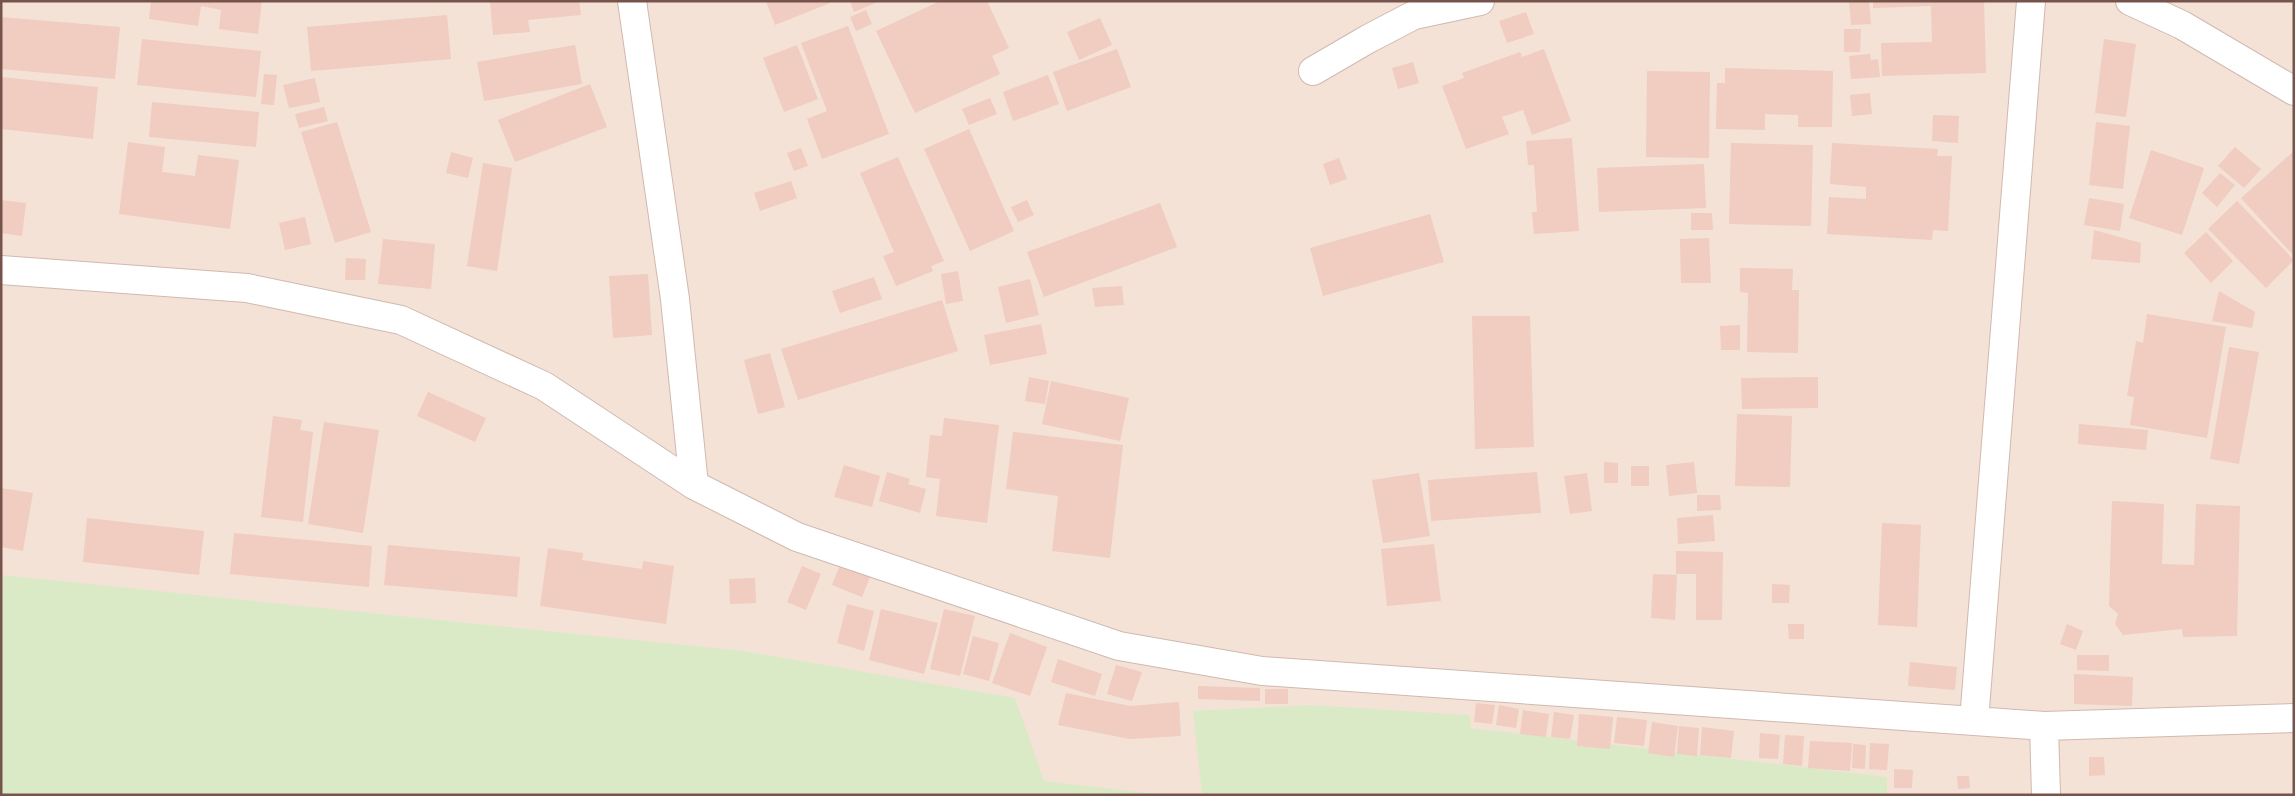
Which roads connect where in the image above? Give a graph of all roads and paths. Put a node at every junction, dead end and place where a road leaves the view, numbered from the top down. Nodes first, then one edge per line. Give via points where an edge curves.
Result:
1 (632, 1) edge
2 (1480, 1) edge
3 (2031, 1) edge
4 (2130, 1) edge
5 (1313, 71) dead end
6 (2294, 91) edge
7 (1, 270) edge
8 (694, 485) junction
9 (2294, 718) edge
10 (1974, 721) junction
11 (2044, 726) junction
12 (2046, 795) edge

1 - 8 street via 675,299
2 - 5 street via 1414,15
3 - 10 street
4 - 6 street via 2182,24
7 - 8 street via 247,288 401,320 544,386
8 - 10 street via 797,537 1119,646 1262,671
9 - 11 street
10 - 11 street
11 - 12 street

